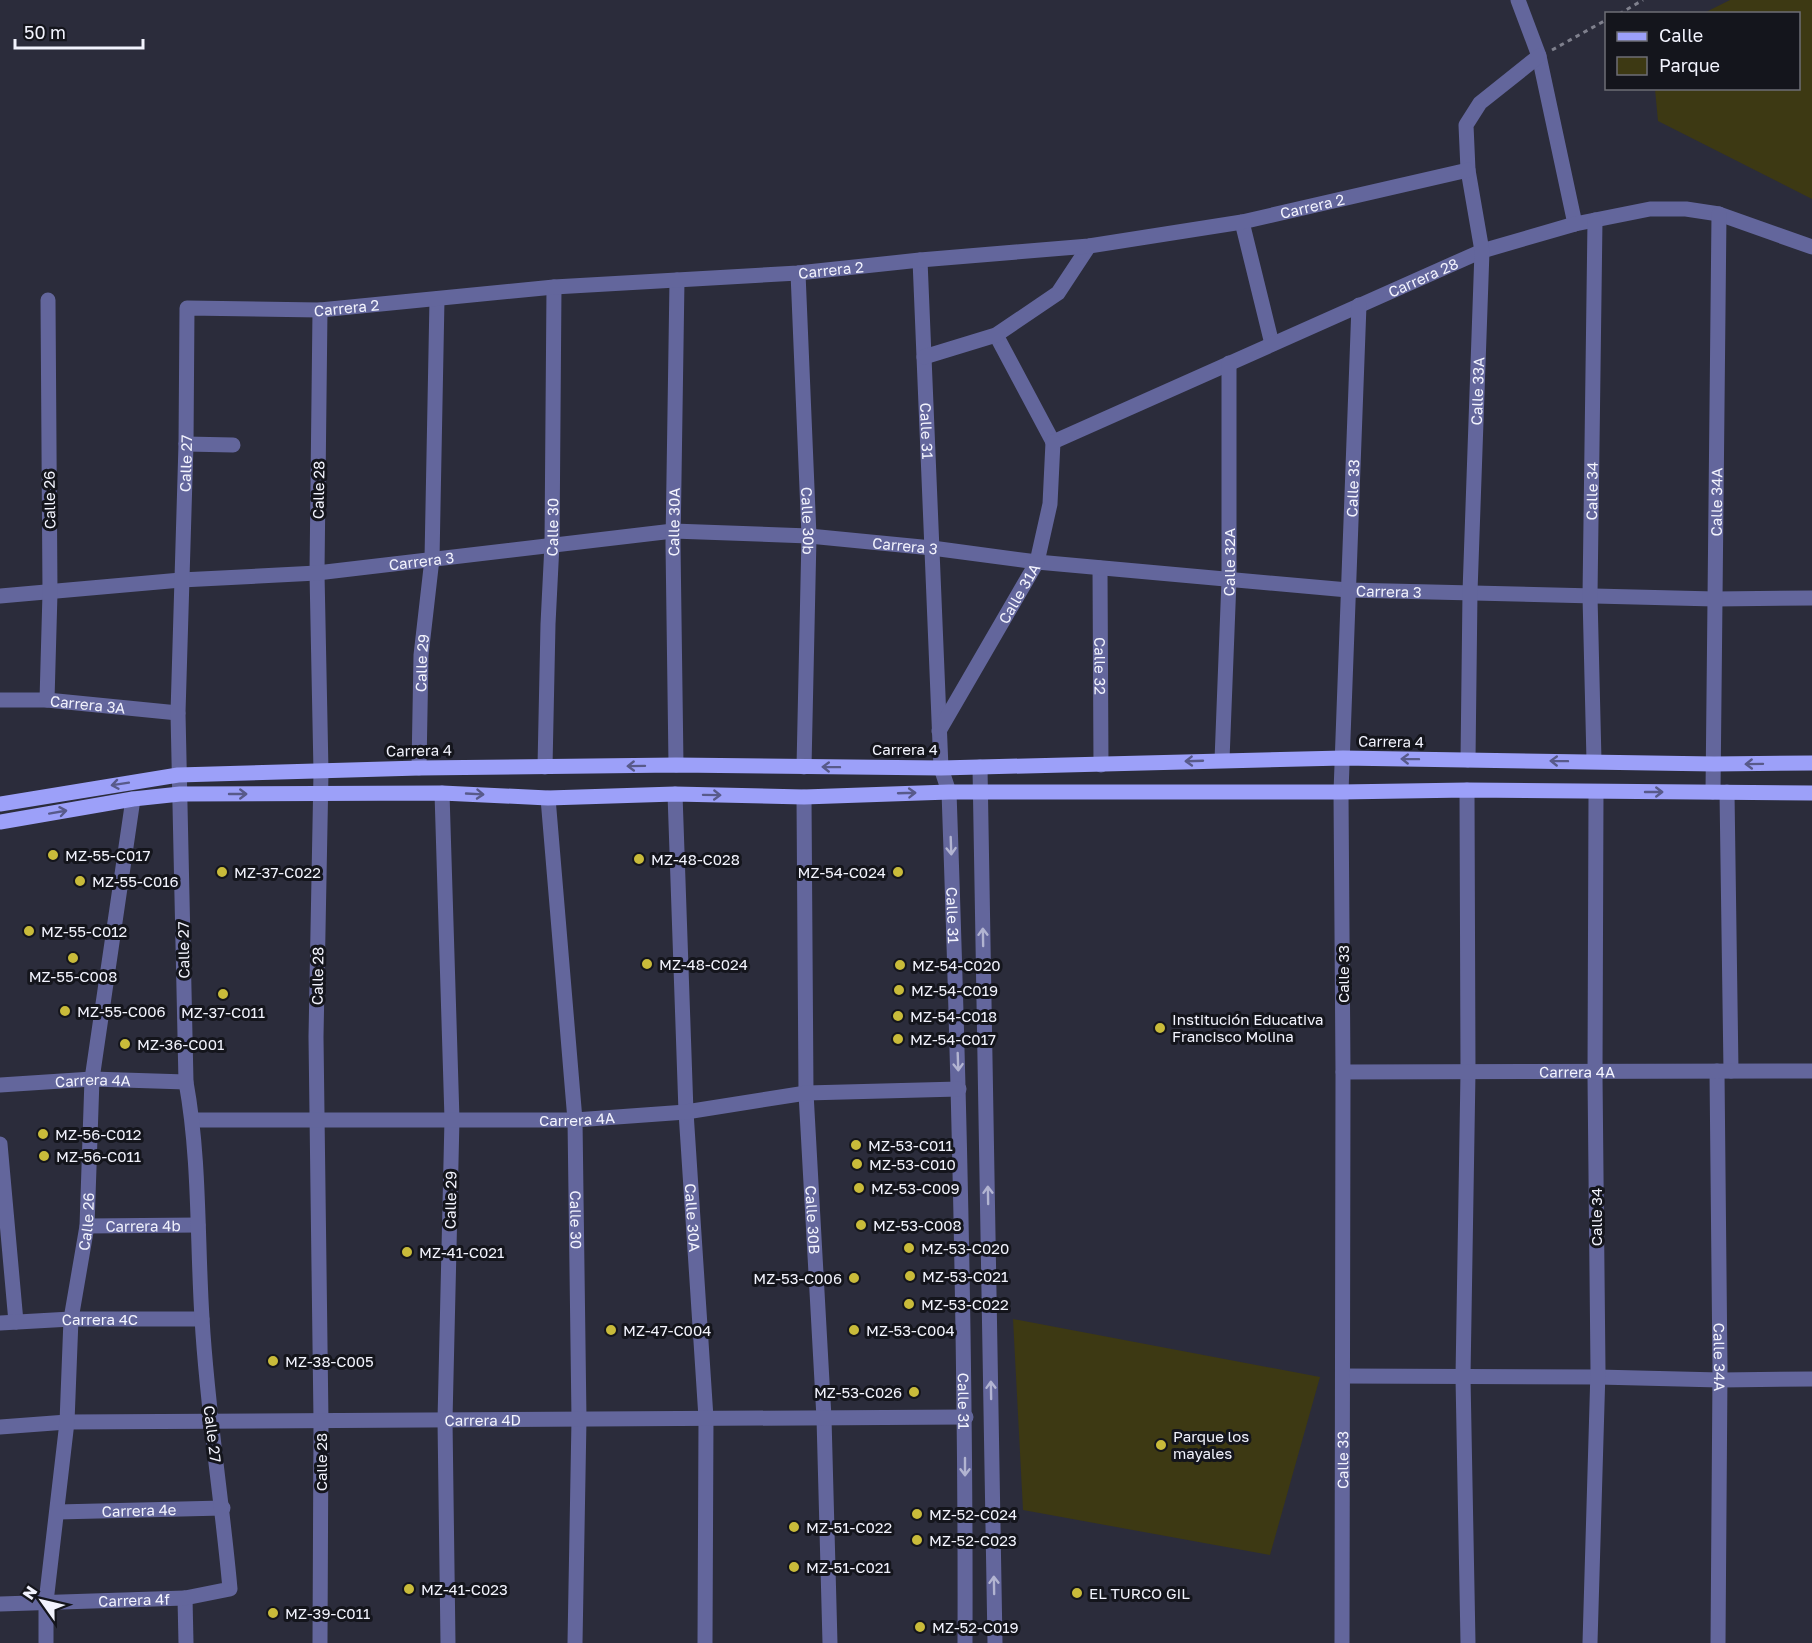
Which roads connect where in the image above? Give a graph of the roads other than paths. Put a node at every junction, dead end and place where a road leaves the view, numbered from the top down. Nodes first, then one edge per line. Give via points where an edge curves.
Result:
1 (1518, 0) edge
2 (1539, 56) junction
3 (1468, 170) junction
4 (1719, 214) junction
5 (1595, 220) junction
6 (1242, 222) junction
7 (1575, 224) junction
8 (1089, 246) junction
9 (1812, 247) edge
10 (1482, 250) junction
11 (920, 260) junction
12 (798, 273) junction
13 (677, 280) junction
14 (554, 287) junction
15 (437, 299) junction
16 (48, 300) dead end
17 (1359, 305) junction
18 (187, 308) joint
19 (320, 310) junction
20 (996, 335) junction
21 (1272, 344) junction
22 (924, 357) junction
23 (1229, 363) junction
24 (1053, 442) junction
25 (186, 444) junction
26 (232, 445) dead end
27 (673, 531) junction
28 (809, 536) junction
29 (552, 544) junction
30 (932, 549) junction
31 (432, 559) junction
32 (1037, 562) junction
33 (1100, 568) junction
34 (317, 573) junction
35 (181, 580) junction
36 (1228, 580) junction
37 (1348, 590) junction
38 (50, 592) junction
39 (1470, 592) junction
40 (0, 596) edge
41 (1590, 596) junction
42 (1812, 598) edge
43 (1715, 599) junction
44 (0, 700) edge
45 (47, 700) junction
46 (178, 713) junction
47 (939, 731) junction
48 (1343, 758) junction
49 (1222, 760) junction
50 (1468, 760) junction
51 (1594, 761) junction
52 (1812, 763) edge
53 (1714, 764) junction
54 (676, 765) junction
55 (1101, 765) junction
56 (981, 766) junction
57 (545, 767) junction
58 (804, 767) junction
59 (419, 768) junction
60 (941, 768) junction
61 (321, 772) junction
62 (178, 775) junction
63 (1467, 790) junction
64 (949, 792) junction
65 (1341, 792) junction
66 (1596, 792) junction
67 (1720, 792) junction
68 (442, 793) junction
69 (981, 793) junction
70 (1812, 793) edge
71 (180, 794) junction
72 (321, 794) junction
73 (675, 794) junction
74 (804, 797) junction
75 (548, 798) junction
76 (133, 799) junction
77 (0, 804) edge
78 (0, 822) edge
79 (1724, 1071) junction
80 (1812, 1071) edge
81 (1343, 1072) junction
82 (1468, 1072) junction
83 (1595, 1072) junction
84 (92, 1079) junction
85 (186, 1082) junction
86 (0, 1084) edge
87 (959, 1089) junction
88 (806, 1093) junction
89 (686, 1112) junction
90 (316, 1119) junction
91 (452, 1119) junction
92 (193, 1120) junction
93 (575, 1120) junction
94 (0, 1144) edge
95 (198, 1225) junction
96 (87, 1226) junction
97 (71, 1319) junction
98 (202, 1319) junction
99 (16, 1322) junction
100 (0, 1323) edge
101 (1343, 1376) junction
102 (1463, 1377) junction
103 (1598, 1377) junction
104 (1812, 1379) edge
105 (1720, 1380) junction
106 (966, 1417) junction
107 (705, 1418) junction
108 (824, 1418) junction
109 (579, 1419) junction
110 (445, 1420) junction
111 (210, 1421) junction
112 (321, 1421) junction
113 (67, 1422) junction
114 (0, 1427) edge
115 (223, 1508) junction
116 (57, 1512) junction
117 (230, 1589) joint
118 (185, 1598) junction
119 (46, 1602) junction
120 (0, 1604) edge
121 (46, 1643) edge
122 (186, 1643) edge
123 (320, 1643) edge
124 (448, 1643) edge
125 (574, 1643) edge
126 (705, 1643) edge
127 (830, 1643) edge
128 (965, 1643) edge
129 (995, 1643) edge
130 (1342, 1643) edge
131 (1468, 1643) edge
132 (1590, 1643) edge
133 (1718, 1643) edge

1 - 2 street
2 - 3 street, Calle 33A via 1480,103 1467,125
2 - 7 street
3 - 6 street, Carrera 2
3 - 10 street, Calle 33A
4 - 5 street, Carrera 28 via 1650,209
4 - 9 street, Carrera 28
4 - 43 street, Calle 34A
5 - 7 street, Carrera 28
5 - 41 street, Calle 34
6 - 8 street, Carrera 2
6 - 21 street
7 - 10 street, Carrera 28
8 - 11 street, Carrera 2
8 - 20 street via 1058,293
10 - 17 street, Carrera 28
10 - 39 street, Calle 33A
11 - 12 street, Carrera 2
11 - 22 street, Calle 31
12 - 13 street, Carrera 2
12 - 28 street, Calle 30b
13 - 14 street, Carrera 2
13 - 27 street, Calle 30A
14 - 15 street, Carrera 2
14 - 29 street, Calle 30
15 - 19 street, Carrera 2
15 - 31 street, Calle 29
16 - 38 street, Calle 26
17 - 21 street, Carrera 28
17 - 37 street, Calle 33
18 - 19 street, Carrera 2
18 - 25 street, Calle 27
19 - 34 street, Calle 28
20 - 22 street
20 - 24 street
21 - 23 street, Carrera 28
22 - 30 street, Calle 31
23 - 24 street, Carrera 28
23 - 36 street, Calle 32A
24 - 32 street, Calle 31A via 1050,504
25 - 26 street
25 - 35 street, Calle 27
27 - 28 street, Carrera 3
27 - 29 street, Carrera 3
27 - 54 street, Calle 30A
28 - 30 street, Carrera 3
28 - 58 street, Calle 30b
29 - 31 street, Carrera 3
29 - 57 street, Calle 30
30 - 32 street, Carrera 3
30 - 47 street, Calle 31
31 - 34 street, Carrera 3
31 - 59 street, Calle 29 via 421,655
32 - 33 street, Carrera 3
32 - 47 street, Calle 31A
33 - 36 street, Carrera 3
33 - 55 street, Calle 32
34 - 35 street, Carrera 3
34 - 61 street, Calle 28
35 - 38 street, Carrera 3
35 - 46 street, Calle 27
36 - 37 street, Carrera 3
36 - 49 street, Calle 32A
37 - 39 street, Carrera 3
37 - 48 street, Calle 33
38 - 40 street, Carrera 3
38 - 45 street, Calle 26
39 - 41 street, Carrera 3
39 - 50 street, Calle 33A
41 - 43 street, Carrera 3
41 - 51 street, Calle 34
42 - 43 street, Carrera 3
43 - 53 street, Calle 34A
44 - 45 street, Carrera 3A
45 - 46 street, Carrera 3A
46 - 62 street, Calle 27
47 - 60 street, Calle 31
48 - 49 main road, Carrera 4
50 -> 48 main road, Carrera 4
48 - 65 street, Calle 33
49 -> 55 main road, Carrera 4
51 -> 50 main road, Carrera 4
51 - 53 main road, Carrera 4
52 -> 53 main road, Carrera 4
53 - 67 street, Calle 34A
54 -> 57 main road, Carrera 4
54 - 58 main road, Carrera 4
55 - 56 main road, Carrera 4
56 - 60 main road, Carrera 4
56 - 69 street, Calle 31
57 - 59 main road, Carrera 4
60 -> 58 main road, Carrera 4
59 - 61 main road, Carrera 4
60 - 64 street, Calle 31
61 - 62 main road, Carrera 4
61 - 72 street, Calle 28
62 - 71 street, Calle 27
62 -> 77 main road, Carrera 4
63 - 65 main road
63 - 66 main road
63 - 82 street
64 - 69 main road
74 -> 64 main road
64 -> 87 street, Calle 31
65 - 69 main road
65 - 81 street, Calle 33
66 -> 67 main road
66 - 83 street, Calle 34
67 - 70 main road
67 - 79 street, Calle 34A
68 - 72 main road
68 -> 75 main road
68 - 91 street, Calle 29
129 -> 69 street, Calle 31
71 -> 72 main road
71 - 76 main road
71 - 85 street, Calle 27
72 - 90 street, Calle 28
73 -> 74 main road
73 - 75 main road
73 - 89 street, Calle 30A
74 - 88 street, Calle 30B
75 - 93 street, Calle 30
78 -> 76 main road
76 - 84 street, Calle 26
79 - 80 street, Carrera 4A
79 - 83 street, Carrera 4A
79 - 105 street, Calle 34A
81 - 82 street, Carrera 4A
81 - 101 street, Calle 33
82 - 83 street, Carrera 4A
82 - 102 street
83 - 103 street, Calle 34
84 - 85 street, Carrera 4A
84 - 86 street, Carrera 4A
84 - 96 street, Calle 26
85 - 92 street, Calle 27
87 - 88 street, Carrera 4A
87 - 106 street, Calle 31
88 - 89 street, Carrera 4A
88 - 108 street, Calle 30B
89 - 93 street, Carrera 4A
89 - 107 street, Calle 30A
90 - 91 street, Carrera 4A
90 - 92 street, Carrera 4A
90 - 112 street, Calle 28
91 - 93 street, Carrera 4A
91 - 110 street, Calle 29
92 - 95 street, Calle 27
93 - 109 street, Calle 30
94 - 99 street
95 - 96 street, Carrera 4b
95 - 98 street, Calle 27
96 - 97 street, Calle 26
97 - 98 street, Carrera 4C
97 - 99 street, Carrera 4C
97 - 113 street, Calle 26
98 - 111 street, Calle 27
99 - 100 street, Carrera 4C
101 - 102 street
101 - 130 street, Calle 33
102 - 103 street
102 - 131 street
103 - 105 street
103 - 132 street, Calle 34
104 - 105 street
105 - 133 street, Calle 34A
106 - 108 street, Carrera 4D
106 -> 128 street, Calle 31
107 - 108 street, Carrera 4D
107 - 109 street, Carrera 4D
107 - 126 street, Calle 30A
108 - 127 street, Calle 30B
109 - 110 street, Carrera 4D
109 - 125 street, Calle 30
110 - 112 street, Carrera 4D
110 - 124 street, Calle 29
111 - 112 street, Carrera 4D
111 - 113 street, Carrera 4D
111 - 115 street, Calle 27
112 - 123 street, Calle 28
113 - 114 street, Carrera 4D
113 - 116 street, Calle 26
115 - 116 street, Carrera 4e
115 - 117 street, Calle 27
116 - 119 street, Calle 26
117 - 118 street, Carrera 4f
118 - 119 street, Carrera 4f
118 - 122 street
119 - 120 street, Carrera 4f
119 - 121 street, Calle 26

